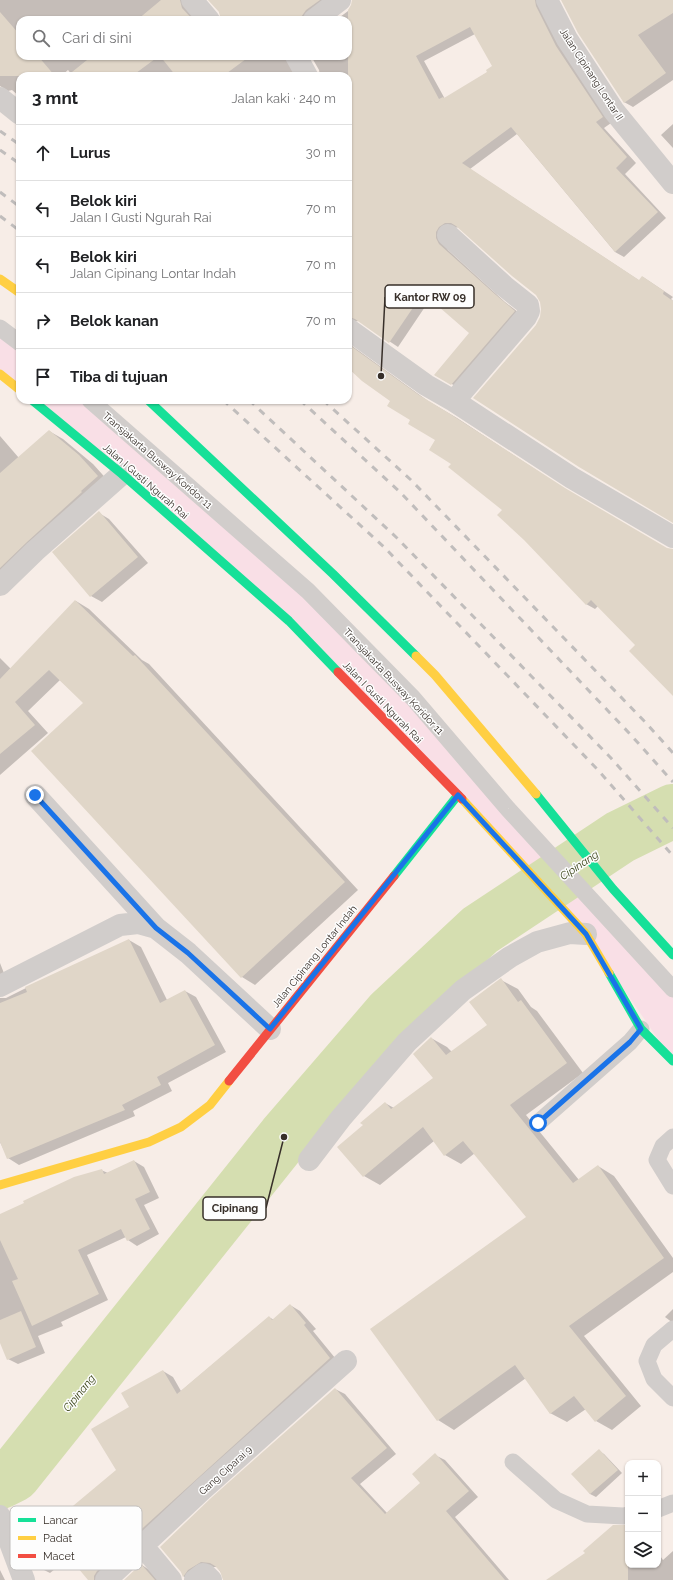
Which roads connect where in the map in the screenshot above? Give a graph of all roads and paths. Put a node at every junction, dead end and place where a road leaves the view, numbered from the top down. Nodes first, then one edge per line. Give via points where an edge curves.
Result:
1 (192, 0) edge
2 (340, 0) edge
3 (546, 0) edge
4 (206, 16) edge
5 (319, 16) edge
6 (298, 60) edge
7 (305, 72) edge
8 (0, 98) edge
9 (16, 111) edge
10 (673, 183) edge
11 (448, 235) dead end
12 (0, 279) edge
13 (16, 290) edge
14 (0, 328) edge
15 (352, 332) edge
16 (16, 340) edge
17 (0, 374) edge
18 (16, 387) edge
19 (454, 401) junction
20 (37, 404) edge
21 (95, 404) edge
22 (152, 404) edge
23 (122, 474) junction
24 (673, 537) edge
25 (0, 585) edge
26 (35, 795) dead end
27 (458, 795) junction
28 (156, 928) junction
29 (586, 934) junction
30 (673, 955) edge
31 (0, 986) edge
32 (673, 989) edge
33 (270, 1029) junction
34 (641, 1029) junction
35 (673, 1061) edge
36 (538, 1123) dead end
37 (673, 1138) edge
38 (309, 1160) dead end
39 (0, 1185) edge
40 (673, 1186) edge
41 (673, 1329) edge
42 (346, 1360) dead end
43 (673, 1398) edge
44 (513, 1462) dead end
45 (673, 1503) edge
46 (661, 1508) edge
47 (625, 1516) edge
48 (1, 1519) edge
49 (10, 1543) edge
50 (142, 1545) joint
51 (20, 1570) edge
52 (116, 1570) edge
53 (24, 1580) edge
54 (106, 1580) edge
55 (171, 1580) edge
56 (195, 1580) edge
57 (211, 1580) edge

1 - 4 street
2 - 5 street
3 - 10 street, Jalan Cipinang Lontar II via 567,39 614,111
6 - 7 street
8 - 9 street
11 - 19 street via 528,305 530,311
12 - 13 main road
14 - 16 lane
15 - 19 street
17 - 18 main road
19 - 24 street via 572,478
20 - 23 main road, Jalan I Gusti Ngurah Rai
21 - 32 lane, Transjakarta Busway Koridor 11 via 308,591 413,698 508,808
22 - 30 main road via 333,574 435,675 613,888
23 - 25 street
23 - 27 main road, Jalan I Gusti Ngurah Rai via 289,622
26 - 28 street
27 - 29 main road, Jalan I Gusti Ngurah Rai
27 - 33 main road, Jalan Cipinang Lontar Indah
28 - 31 street via 138,923 120,926
28 - 33 street via 188,953
29 - 34 main road, Jalan I Gusti Ngurah Rai
29 - 38 street via 570,933 537,942 510,957 463,990 407,1042 341,1118
33 - 39 main road, Jalan Cipinang Lontar Indah via 210,1105 181,1128 149,1142
34 - 35 main road, Jalan I Gusti Ngurah Rai
34 - 36 lane via 630,1042
37 - 40 lane via 663,1146 657,1160
41 - 43 lane via 654,1345 647,1361 654,1379
42 - 50 street, Gang Ciparai 9
44 - 47 lane via 556,1500 587,1514
45 - 46 lane
48 - 49 street
50 - 55 street
51 - 53 street
52 - 54 street, Gang Ciparai 9
56 - 57 street via 203,1574

